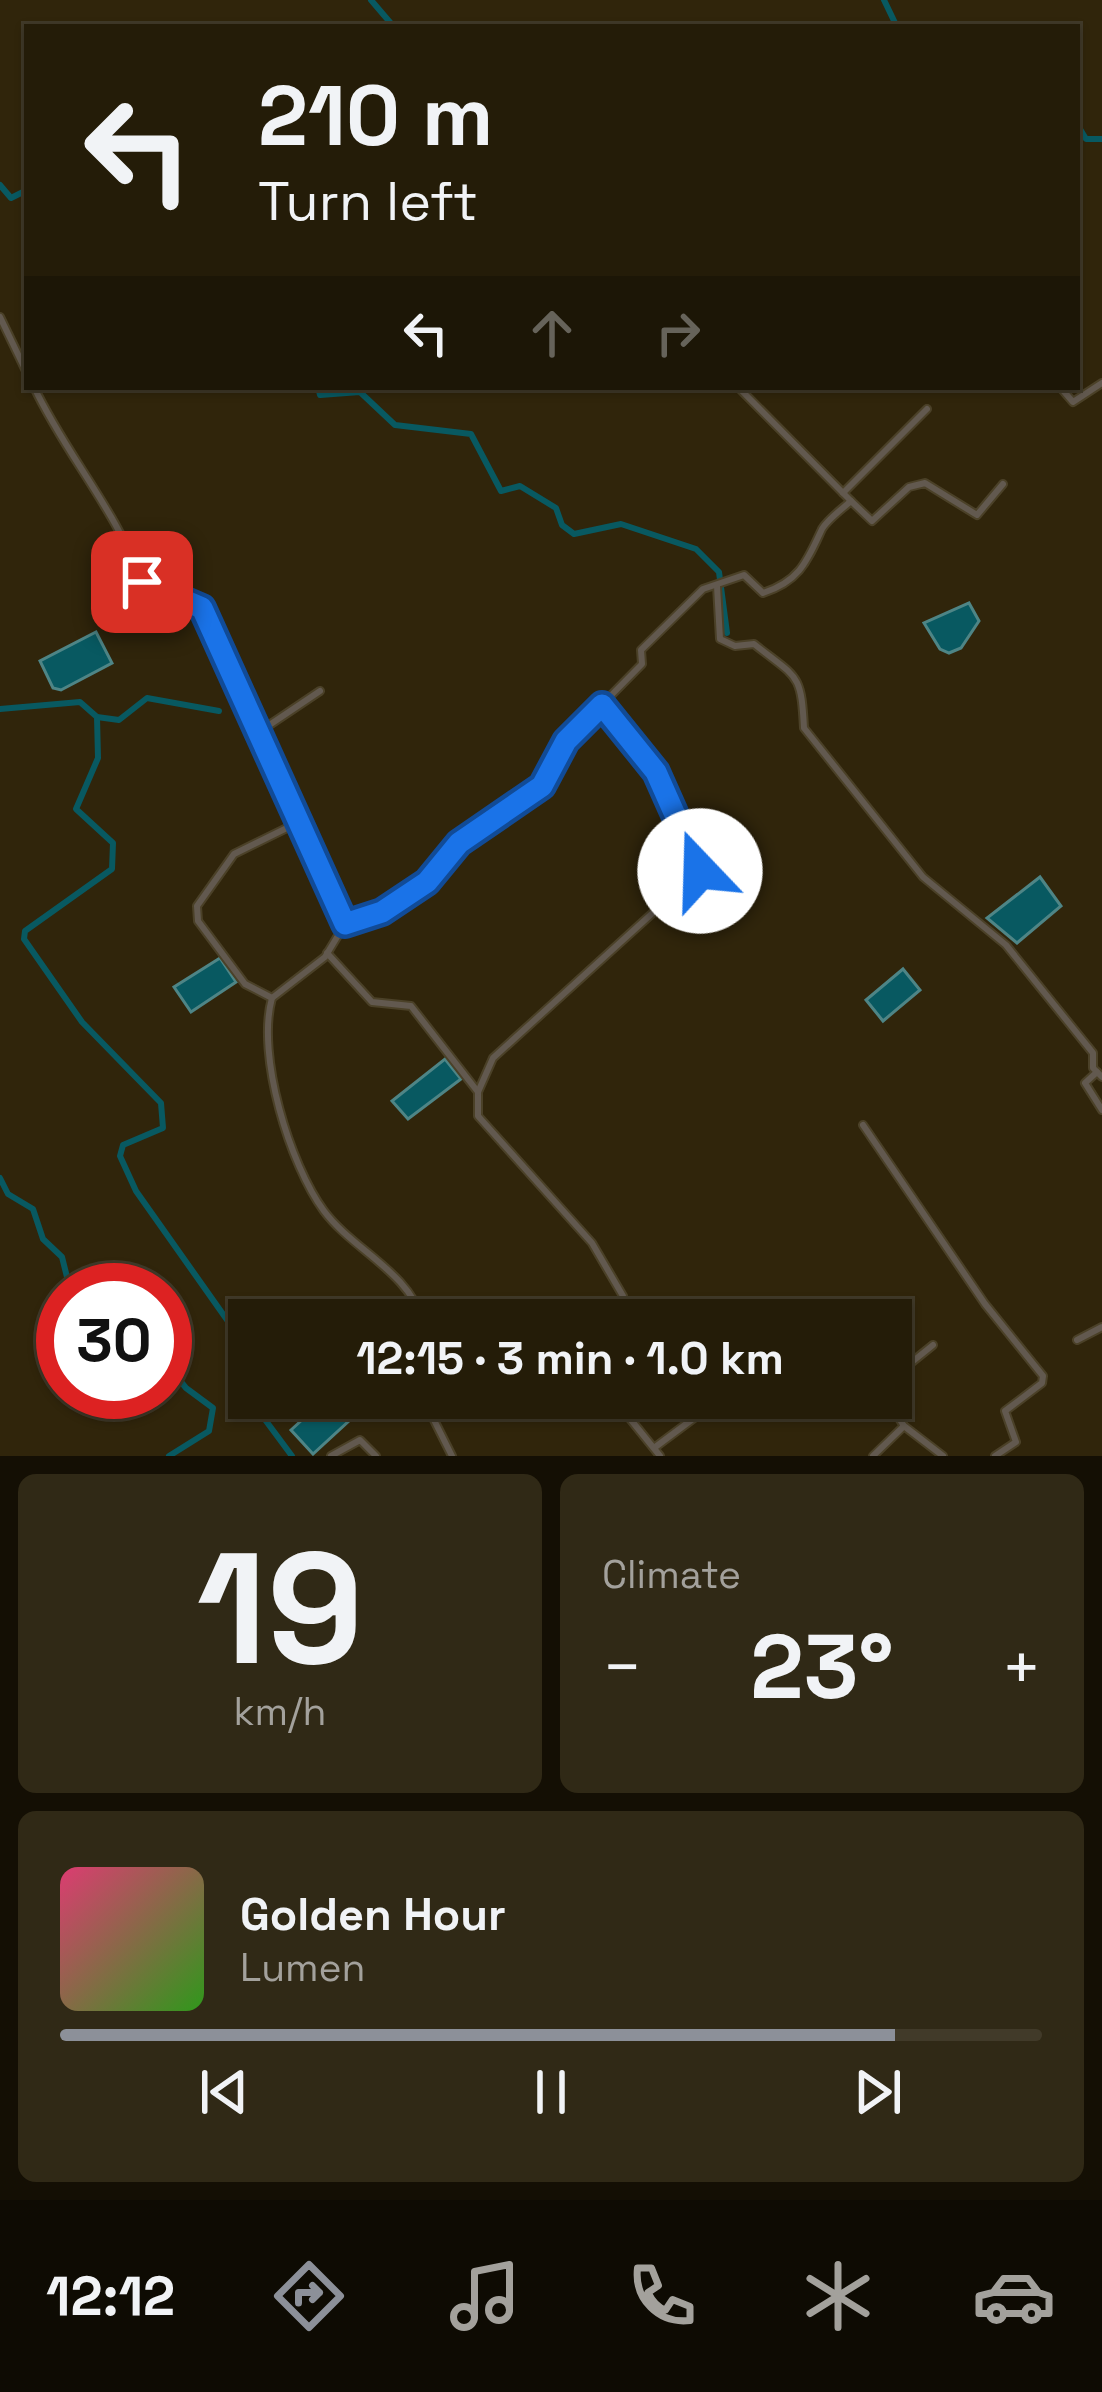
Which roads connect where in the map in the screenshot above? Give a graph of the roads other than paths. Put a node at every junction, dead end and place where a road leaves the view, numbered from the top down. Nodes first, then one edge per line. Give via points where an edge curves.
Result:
1 (0, 317) edge
2 (24, 367) edge
3 (1102, 383) edge
4 (35, 390) edge
5 (741, 390) edge
6 (1063, 390) edge
7 (927, 409) dead end
8 (1003, 484) dead end
9 (844, 493) junction
10 (851, 501) junction
11 (717, 586) junction
12 (320, 691) dead end
13 (602, 705) junction
14 (256, 734) junction
15 (298, 823) junction
16 (345, 924) junction
17 (327, 953) junction
18 (272, 998) junction
19 (1099, 1075) edge
20 (478, 1092) junction
21 (1102, 1110) edge
22 (863, 1125) dead end
23 (411, 1299) edge
24 (623, 1299) edge
25 (1102, 1327) edge
26 (1077, 1340) dead end
27 (933, 1345) dead end
28 (912, 1362) edge
29 (434, 1419) edge
30 (630, 1419) edge
31 (696, 1419) edge
32 (900, 1419) edge
33 (904, 1426) junction
34 (657, 1452) edge
35 (331, 1456) edge
36 (376, 1456) edge
37 (452, 1456) edge
38 (873, 1456) edge
39 (943, 1456) edge
40 (995, 1456) edge

1 - 2 street
3 - 6 street via 1073,402
4 - 14 street via 142,582 202,608
5 - 9 street
7 - 9 street
8 - 10 street via 977,515 925,483 872,521
9 - 10 street
10 - 11 street via 823,526 808,565 781,587 763,593 744,575
11 - 13 street via 704,589 641,650 642,664
11 - 19 street via 720,639 754,644 796,677 806,693 804,728 922,877 1006,945 1093,1053
12 - 14 street
13 - 16 street via 566,741 542,786 459,843 427,882 382,912
13 - 20 street via 656,772 700,871 493,1058
14 - 15 street
15 - 16 street
15 - 18 street via 234,854 197,906 198,920 245,985
16 - 17 street
17 - 18 street
17 - 20 street via 372,1001 411,1006
18 - 23 street via 278,1122 323,1210
19 - 21 street via 1085,1083
20 - 24 street via 478,1116 592,1243
22 - 40 street via 1043,1376 1004,1411 1016,1439
25 - 26 street
27 - 28 street
29 - 37 street
30 - 34 street
31 - 34 street
32 - 33 street
33 - 38 street
33 - 39 street
35 - 36 street via 359,1440

